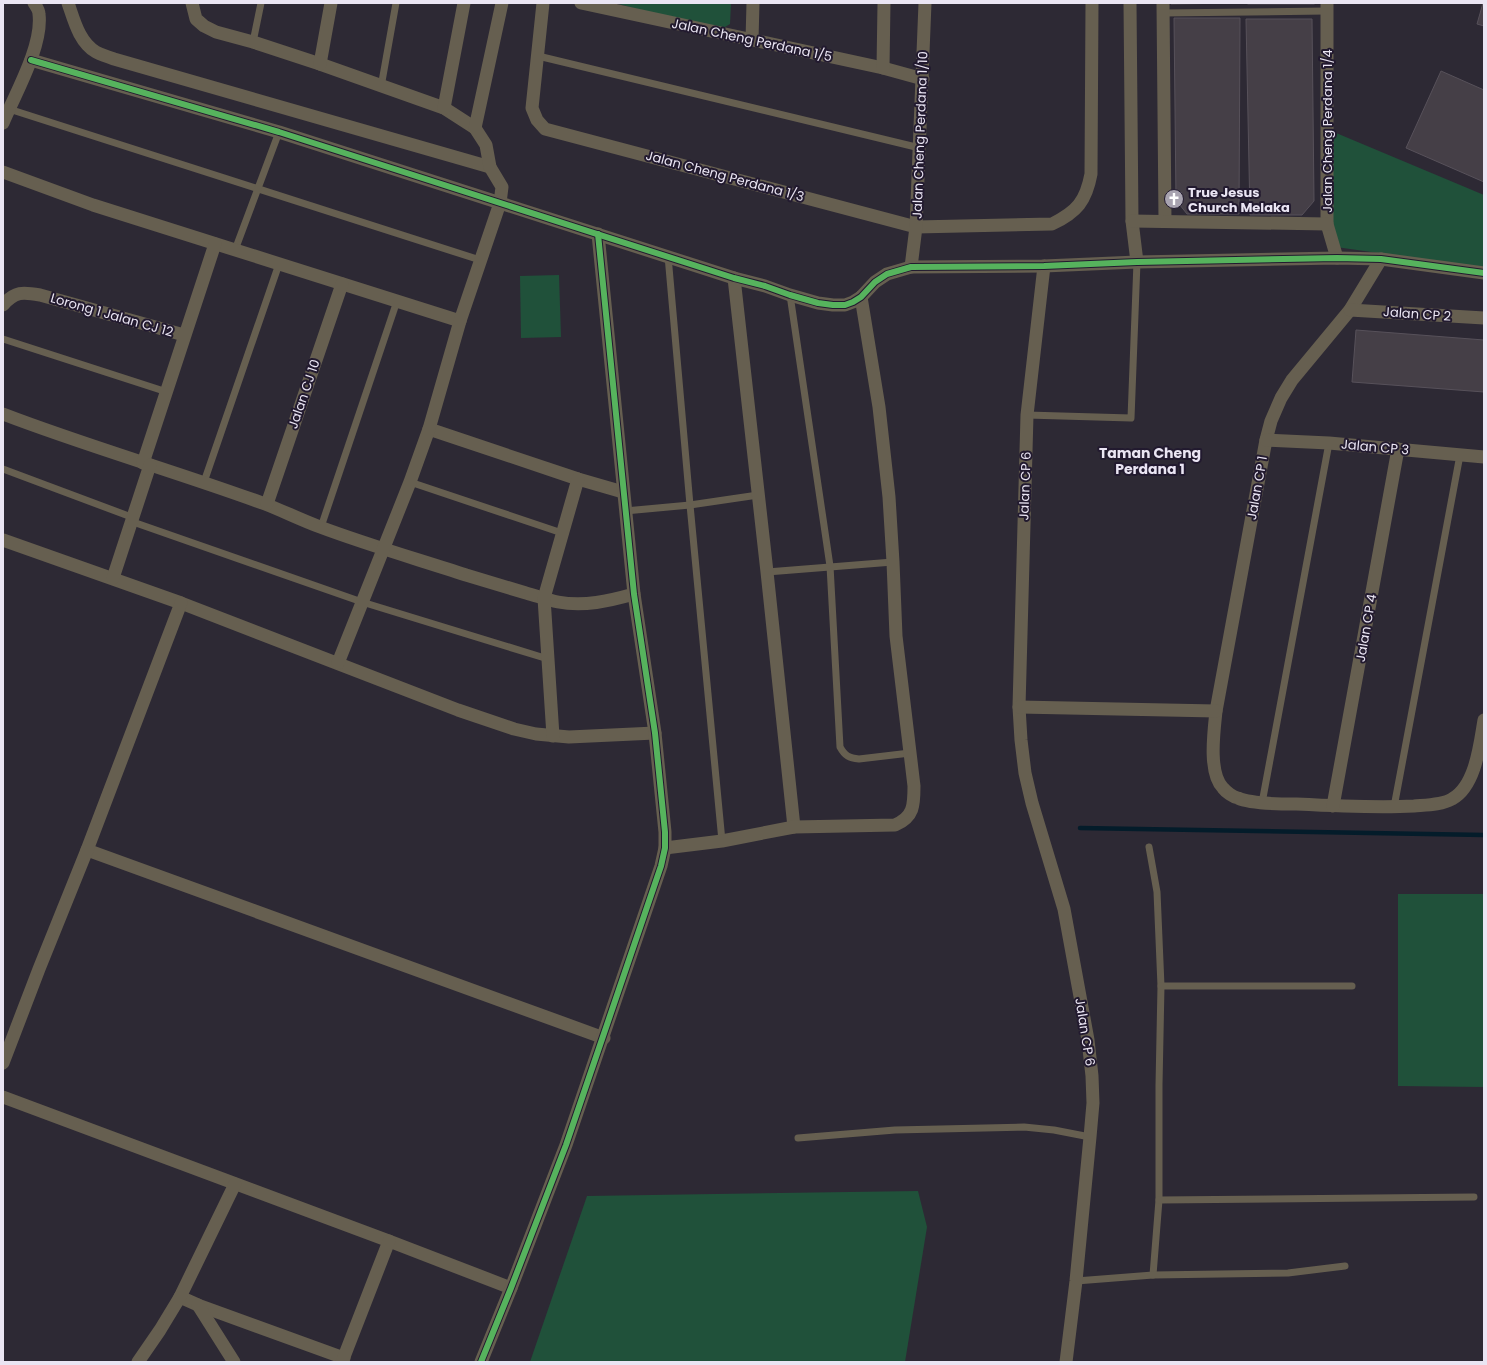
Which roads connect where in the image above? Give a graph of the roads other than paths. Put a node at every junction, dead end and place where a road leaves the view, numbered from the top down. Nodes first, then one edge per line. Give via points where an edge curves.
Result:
1 (34, 3) edge
2 (68, 3) edge
3 (192, 3) edge
4 (261, 3) edge
5 (331, 3) edge
6 (396, 3) edge
7 (464, 3) edge
8 (502, 3) edge
9 (543, 3) edge
10 (581, 3) edge
11 (753, 3) edge
12 (884, 3) edge
13 (925, 3) edge
14 (1092, 3) edge
15 (1130, 3) edge
16 (1327, 7) edge
17 (1163, 8) edge
18 (752, 40) junction
19 (253, 42) junction
20 (538, 56) junction
21 (31, 60) junction
22 (320, 64) junction
23 (883, 68) junction
24 (923, 79) junction
25 (380, 87) junction
26 (444, 108) junction
27 (9, 109) junction
28 (3, 123) edge
29 (475, 128) junction
30 (279, 132) junction
31 (920, 148) junction
32 (490, 167) junction
33 (3, 172) edge
34 (258, 189) junction
35 (500, 203) junction
36 (1132, 221) junction
37 (1166, 221) junction
38 (1327, 224) junction
39 (916, 227) junction
40 (598, 234) junction
41 (215, 244) junction
42 (235, 250) junction
43 (668, 256) junction
44 (1337, 258) junction
45 (1380, 259) junction
46 (480, 260) junction
47 (1137, 262) junction
48 (279, 264) junction
49 (1044, 266) junction
50 (911, 267) junction
51 (1484, 273) edge
52 (734, 278) junction
53 (342, 284) junction
54 (790, 295) junction
55 (861, 297) junction
56 (397, 302) junction
57 (3, 305) edge
58 (1350, 310) junction
59 (1484, 318) edge
60 (460, 321) junction
61 (184, 335) junction
62 (3, 338) edge
63 (167, 392) junction
64 (3, 414) edge
65 (1027, 415) junction
66 (429, 429) junction
67 (1266, 440) junction
68 (1329, 443) junction
69 (1398, 449) junction
70 (1460, 455) junction
71 (1484, 457) edge
72 (147, 464) junction
73 (3, 469) edge
74 (578, 479) junction
75 (204, 482) junction
76 (410, 482) junction
77 (623, 492) junction
78 (758, 495) junction
79 (267, 504) junction
80 (690, 506) junction
81 (625, 511) junction
82 (133, 520) junction
83 (320, 527) junction
84 (562, 533) junction
85 (3, 540) edge
86 (383, 548) junction
87 (893, 562) junction
88 (830, 566) junction
89 (767, 572) junction
90 (114, 578) junction
91 (634, 594) junction
92 (544, 598) junction
93 (362, 602) junction
94 (181, 603) junction
95 (548, 659) junction
96 (338, 663) junction
97 (1019, 707) junction
98 (1216, 711) junction
99 (1484, 720) edge
100 (655, 733) junction
101 (553, 736) junction
102 (910, 753) junction
103 (1262, 803) junction
104 (1333, 806) junction
105 (1394, 807) junction
106 (794, 827) junction
107 (722, 841) junction
108 (1149, 847) dead end
109 (665, 848) junction
110 (87, 850) junction
111 (1161, 986) junction
112 (1352, 986) dead end
113 (604, 1038) junction
114 (3, 1063) edge
115 (3, 1097) edge
116 (1090, 1137) junction
117 (798, 1138) dead end
118 (235, 1184) junction
119 (1474, 1197) dead end
120 (1159, 1200) junction
121 (389, 1241) junction
122 (1344, 1266) dead end
123 (1153, 1275) junction
124 (1076, 1281) junction
125 (512, 1288) junction
126 (180, 1296) junction
127 (198, 1304) junction
128 (343, 1360) edge
129 (138, 1362) edge
130 (234, 1362) edge
131 (481, 1362) edge
132 (1066, 1362) edge

1 - 21 street via 40,13 39,30
2 - 32 street via 75,26 84,41 95,51 114,59
3 - 19 street via 196,19 204,26
4 - 19 lane
5 - 22 street
6 - 25 lane
7 - 26 street
8 - 29 street
9 - 20 street
10 - 18 street, Jalan Cheng Perdana 1/5
11 - 18 street
12 - 23 street
13 - 24 street, Jalan Cheng Perdana 1/10
14 - 39 street, Jalan Cheng Perdana 1/3 via 1091,174 1084,199 1075,210 1052,224
15 - 36 street
16 - 17 lane
16 - 38 street, Jalan Cheng Perdana 1/4
17 - 37 street
18 - 23 street, Jalan Cheng Perdana 1/5
19 - 22 street
20 - 31 lane
20 - 39 street, Jalan Cheng Perdana 1/3 via 532,108 537,120 545,129
21 - 27 street
21 - 30 street
22 - 25 street
23 - 24 street, Jalan Cheng Perdana 1/5
24 - 31 street, Jalan Cheng Perdana 1/10
25 - 26 street
26 - 29 street
27 - 28 street
27 - 34 lane
29 - 32 street via 486,145
30 - 34 lane
30 - 35 street
31 - 39 street, Jalan Cheng Perdana 1/10
32 - 35 street via 502,187
33 - 41 street via 93,205
34 - 42 lane
34 - 46 lane
35 - 40 street
35 - 46 street
36 - 37 street
36 - 47 street
37 - 38 street
38 - 44 street, Jalan Cheng Perdana 1/4
39 - 50 street, Jalan Cheng Perdana 1/10
40 - 43 street
40 - 77 street
41 - 42 street
41 - 61 street
42 - 48 street
43 - 52 street
43 - 80 lane
44 - 45 street
44 - 47 street
45 - 51 street
45 - 58 street, Jalan CP 1
46 - 60 street
47 - 49 street
47 - 65 lane via 1131,418
48 - 53 street
48 - 75 lane
49 - 50 street
49 - 65 street, Jalan CP 6
50 - 55 street via 887,274
52 - 54 street
52 - 78 street
53 - 56 street
53 - 79 street, Jalan CJ 10
54 - 55 street via 833,305 845,305
54 - 88 lane
55 - 87 street via 879,407
56 - 60 street
56 - 83 lane
57 - 61 street, Lorong 1 Jalan CJ 12 via 12,296 25,292 40,294
58 - 59 street, Jalan CP 2
58 - 67 street, Jalan CP 1 via 1288,386 1271,421
60 - 66 street
61 - 63 street
62 - 63 lane
63 - 72 street
64 - 72 street
65 - 97 street, Jalan CP 6
66 - 74 street
66 - 76 street
67 - 68 street, Jalan CP 3
67 - 98 street, Jalan CP 1
68 - 69 street, Jalan CP 3
68 - 103 lane
69 - 70 street, Jalan CP 3
69 - 104 street, Jalan CP 4
70 - 71 street, Jalan CP 3
70 - 105 lane
72 - 75 street
72 - 82 street
73 - 82 lane
74 - 77 street
74 - 84 street
75 - 79 street
76 - 84 lane
76 - 86 street
77 - 81 street
78 - 80 lane
78 - 89 street
79 - 83 street
80 - 81 lane
80 - 107 lane
81 - 91 street
82 - 90 street
82 - 93 lane
83 - 86 street
84 - 92 street
85 - 90 street
86 - 92 street
86 - 93 street
87 - 88 lane
87 - 102 street via 896,636
88 - 89 lane
88 - 102 lane via 840,747 844,754 858,759
89 - 106 street
90 - 94 street
91 - 92 street via 608,601 574,604
91 - 100 street
92 - 95 street
93 - 95 lane
93 - 96 street
94 - 96 street
94 - 110 street
95 - 101 street
96 - 101 street via 485,720 514,729
97 - 98 street
97 - 116 street, Jalan CP 6 via 1025,773 1064,909 1088,1040 1093,1103
98 - 103 street, Jalan CP 1 via 1213,749 1215,774 1222,788 1238,798
99 - 105 street, Jalan CP 1 via 1474,767 1466,787 1452,799 1432,805
100 - 101 street
100 - 109 street
102 - 106 street via 914,800 911,811 904,821 895,826
103 - 104 street, Jalan CP 1
104 - 105 street, Jalan CP 1
106 - 107 street
107 - 109 street
108 - 111 lane via 1157,892
109 - 113 street
110 - 113 street
110 - 114 street
111 - 112 lane
111 - 120 lane
113 - 125 street
115 - 118 street
116 - 117 lane via 1024,1127 894,1130
116 - 124 street, Jalan CP 6
118 - 121 street
118 - 126 street
119 - 120 lane
120 - 123 lane
121 - 125 street
121 - 128 street
122 - 123 lane via 1288,1273
123 - 124 lane
124 - 132 street, Jalan CP 6
125 - 131 street
126 - 127 street
126 - 129 street
127 - 128 street
127 - 130 street

